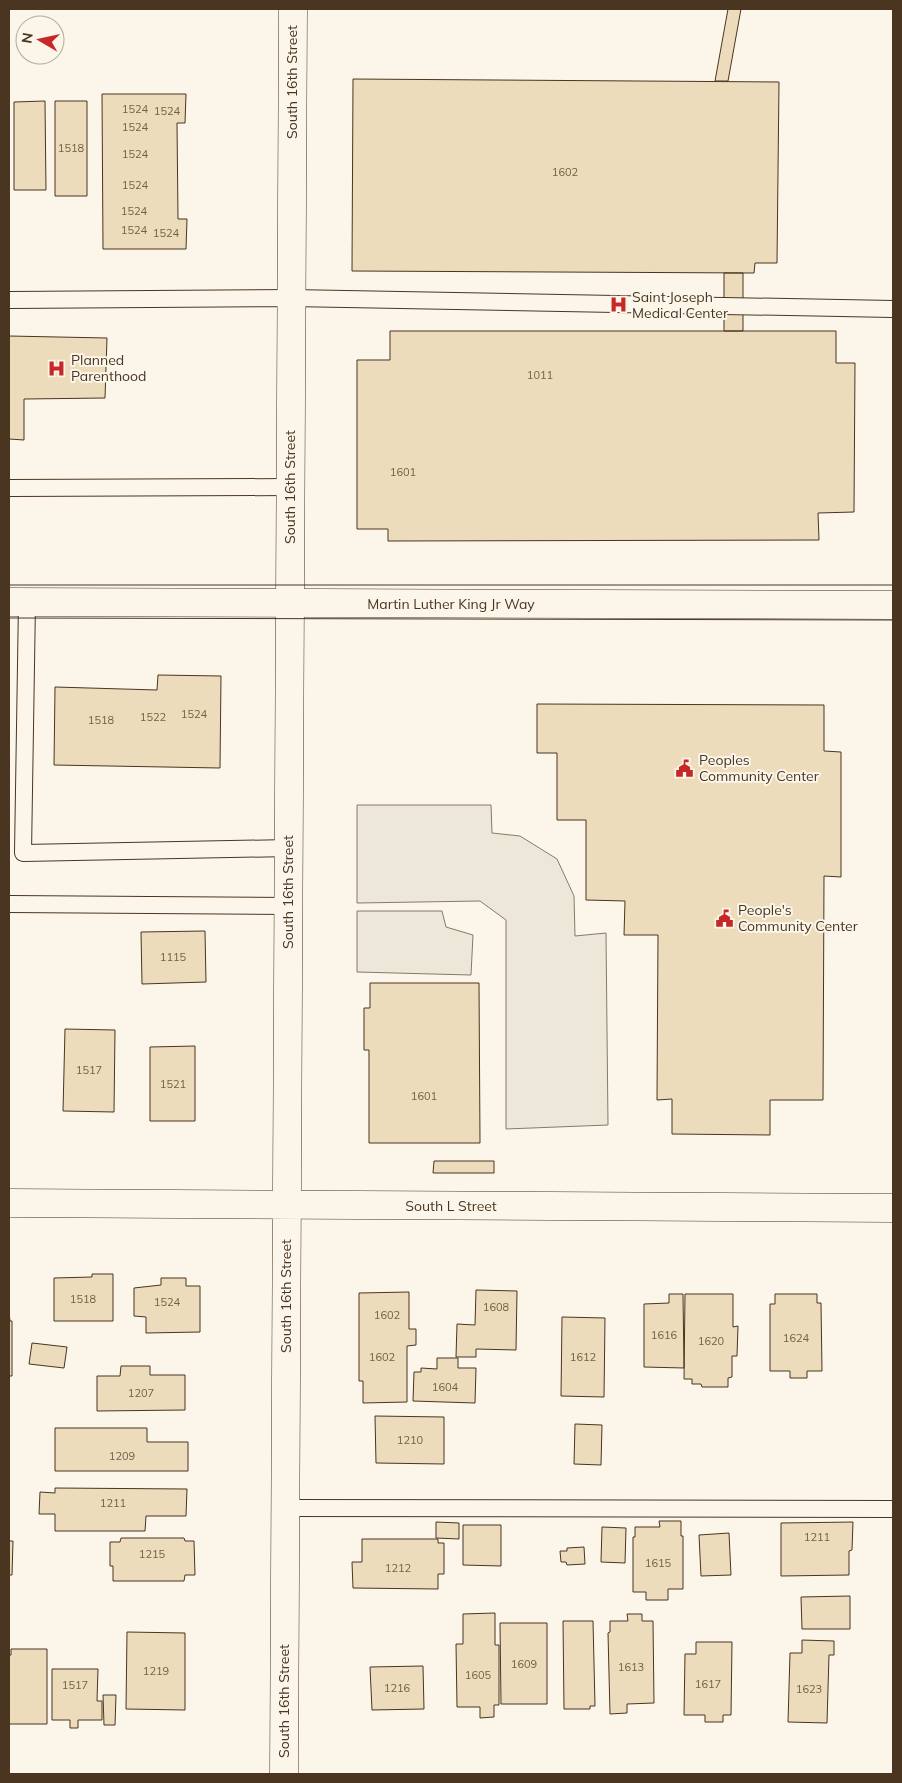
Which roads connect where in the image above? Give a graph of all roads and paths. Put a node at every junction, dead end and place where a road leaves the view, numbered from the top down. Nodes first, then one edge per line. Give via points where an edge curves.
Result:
1 (293, 9) edge
2 (291, 298) junction
3 (9, 300) edge
4 (893, 309) edge
5 (290, 487) junction
6 (9, 488) edge
7 (18, 602) edge
8 (289, 603) junction
9 (893, 605) edge
10 (289, 848) junction
11 (9, 904) edge
12 (288, 906) junction
13 (9, 1203) edge
14 (287, 1205) junction
15 (893, 1208) edge
16 (285, 1508) junction
17 (893, 1509) edge
18 (284, 1774) edge

1 - 2 street, South 16th Street
2 - 3 lane
2 - 4 lane
2 - 5 street, South 16th Street
5 - 6 lane
5 - 8 street, South 16th Street
7 - 8 street, Martin Luther King Jr Way
7 - 10 lane via 23,853
8 - 9 street, Martin Luther King Jr Way
8 - 10 street, South 16th Street
10 - 12 street, South 16th Street
11 - 12 lane
12 - 14 street, South 16th Street
13 - 14 street, South L Street
14 - 15 street, South L Street
14 - 16 street, South 16th Street
16 - 17 lane
16 - 18 street, South 16th Street

